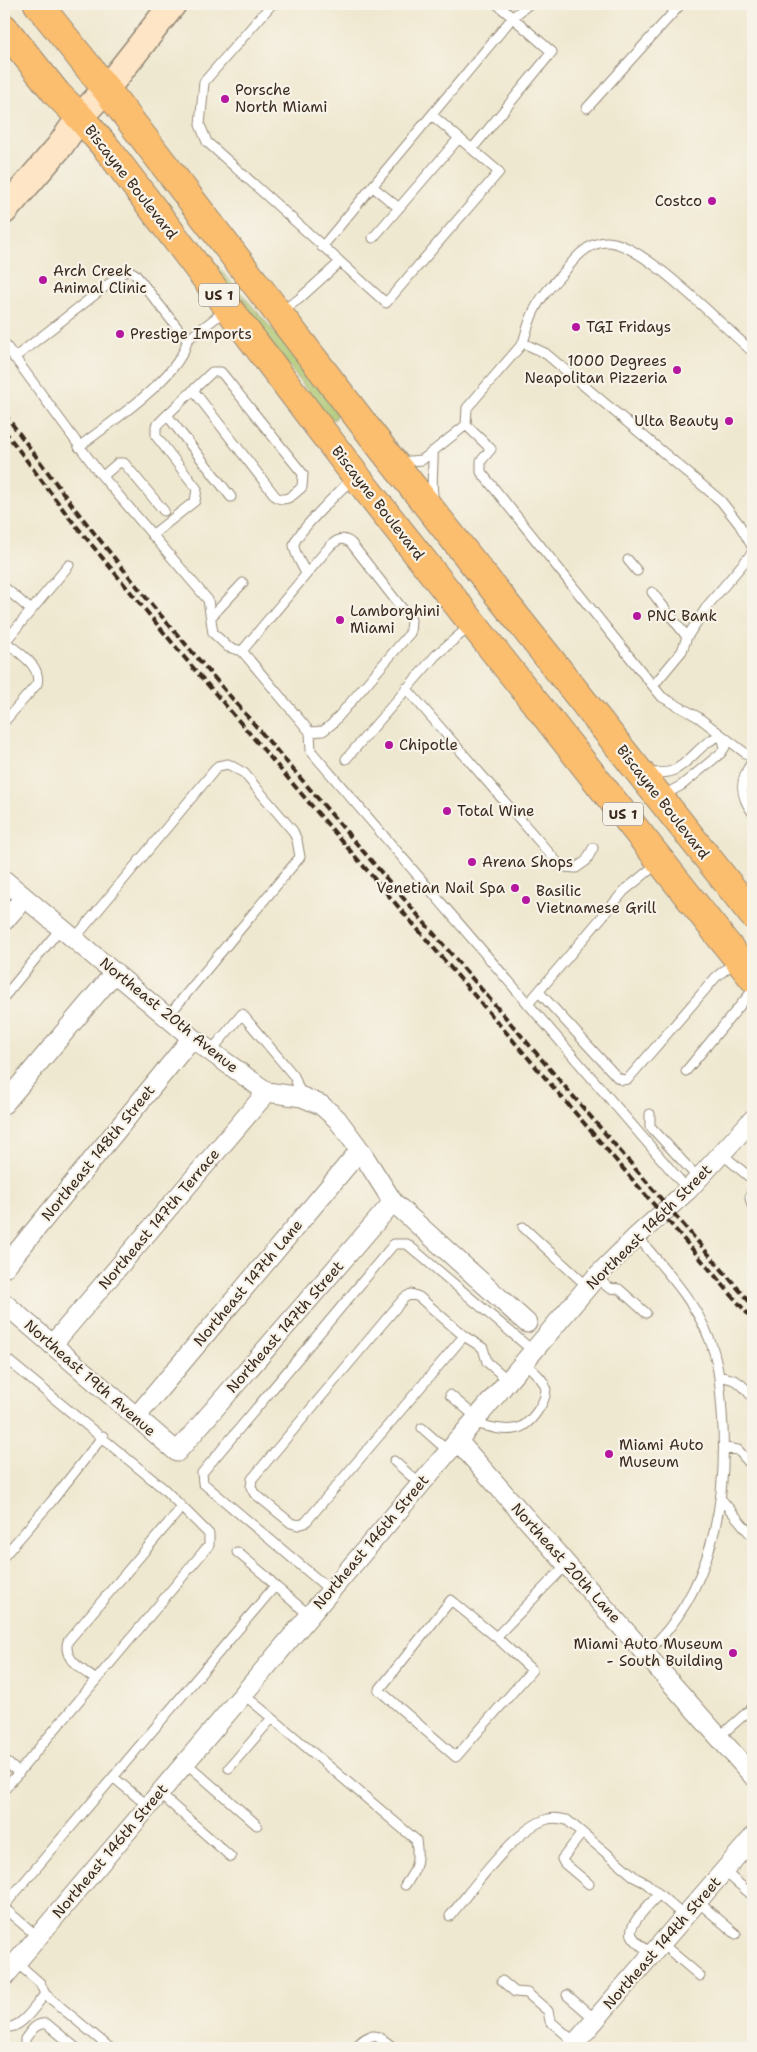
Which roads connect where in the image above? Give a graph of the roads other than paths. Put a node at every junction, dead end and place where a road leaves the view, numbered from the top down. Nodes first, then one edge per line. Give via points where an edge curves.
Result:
1 (38, 4) edge
2 (172, 4) edge
3 (272, 4) edge
4 (497, 4) edge
5 (529, 4) edge
6 (681, 4) edge
7 (513, 17) junction
8 (4, 28) edge
9 (106, 89) junction
10 (587, 108) dead end
11 (432, 115) junction
12 (80, 117) junction
13 (459, 138) junction
14 (472, 149) junction
15 (373, 186) junction
16 (399, 208) junction
17 (4, 211) edge
18 (373, 238) dead end
19 (322, 247) junction
20 (340, 262) junction
21 (229, 307) junction
22 (278, 313) junction
23 (187, 340) junction
24 (4, 343) edge
25 (523, 344) junction
26 (753, 352) edge
27 (14, 358) junction
28 (192, 390) junction
29 (167, 415) junction
30 (466, 425) junction
31 (79, 447) junction
32 (433, 451) junction
33 (391, 457) junction
34 (103, 476) junction
35 (356, 476) junction
36 (231, 498) dead end
37 (164, 512) dead end
38 (439, 517) junction
39 (152, 535) junction
40 (753, 550) edge
41 (628, 560) dead end
42 (69, 565) dead end
43 (637, 571) dead end
44 (306, 574) junction
45 (243, 583) dead end
46 (4, 587) edge
47 (652, 592) dead end
48 (31, 610) junction
49 (212, 616) junction
50 (473, 624) junction
51 (687, 637) junction
52 (4, 642) edge
53 (242, 651) junction
54 (653, 686) junction
55 (406, 688) junction
56 (4, 722) edge
57 (310, 732) junction
58 (722, 736) junction
59 (574, 751) junction
60 (346, 759) dead end
61 (753, 760) edge
62 (640, 773) junction
63 (660, 797) junction
64 (753, 813) edge
65 (628, 821) junction
66 (593, 848) dead end
67 (661, 861) junction
68 (715, 867) junction
69 (4, 880) edge
70 (24, 898) junction
71 (753, 915) edge
72 (4, 921) edge
73 (68, 933) junction
74 (746, 968) edge
75 (115, 972) junction
76 (753, 990) edge
77 (539, 992) junction
78 (4, 997) edge
79 (528, 1004) junction
80 (168, 1016) junction
81 (192, 1038) junction
82 (211, 1051) junction
83 (686, 1071) dead end
84 (267, 1092) junction
85 (302, 1097) junction
86 (4, 1104) edge
87 (650, 1114) dead end
88 (753, 1120) edge
89 (360, 1150) junction
90 (722, 1154) junction
91 (753, 1180) edge
92 (694, 1185) junction
93 (753, 1187) edge
94 (393, 1202) junction
95 (753, 1209) edge
96 (524, 1227) dead end
97 (637, 1236) junction
98 (4, 1268) edge
99 (592, 1282) junction
100 (4, 1303) edge
101 (646, 1313) dead end
102 (527, 1323) dead end
103 (464, 1336) junction
104 (52, 1345) junction
105 (4, 1357) edge
106 (528, 1357) junction
107 (720, 1377) junction
108 (508, 1380) junction
109 (450, 1395) dead end
110 (753, 1398) edge
111 (136, 1416) junction
112 (474, 1420) junction
113 (422, 1428) dead end
114 (103, 1436) junction
115 (452, 1445) junction
116 (725, 1448) junction
117 (177, 1452) joint
118 (394, 1461) dead end
119 (753, 1467) edge
120 (420, 1484) junction
121 (721, 1499) junction
122 (182, 1506) junction
123 (753, 1537) edge
124 (238, 1552) dead end
125 (4, 1556) edge
126 (567, 1564) junction
127 (275, 1586) junction
128 (330, 1590) junction
129 (309, 1615) junction
130 (496, 1638) junction
131 (646, 1653) junction
132 (96, 1680) junction
133 (243, 1694) junction
134 (753, 1707) edge
135 (272, 1718) junction
136 (719, 1737) junction
137 (4, 1760) edge
138 (185, 1762) junction
139 (229, 1768) dead end
140 (751, 1768) edge
141 (19, 1773) junction
142 (113, 1777) junction
143 (4, 1790) edge
144 (153, 1800) junction
145 (257, 1825) dead end
146 (582, 1833) junction
147 (753, 1837) edge
148 (231, 1857) dead end
149 (724, 1871) junction
150 (589, 1884) dead end
151 (405, 1885) dead end
152 (659, 1894) junction
153 (753, 1896) edge
154 (698, 1901) junction
155 (4, 1907) edge
156 (450, 1916) dead end
157 (684, 1916) junction
158 (736, 1934) dead end
159 (38, 1937) junction
160 (656, 1949) junction
161 (16, 1962) junction
162 (700, 1976) dead end
163 (4, 1977) edge
164 (502, 1981) dead end
165 (45, 1994) junction
166 (567, 1995) dead end
167 (596, 2020) junction
168 (4, 2026) edge
169 (573, 2046) edge
170 (25, 2048) edge
171 (76, 2048) edge
172 (110, 2048) edge
173 (355, 2048) edge
174 (394, 2048) edge

1 - 9 main road, Biscayne Boulevard / US 1
2 - 9 street
3 - 19 lane via 204,82 200,125 207,142
4 - 7 lane
5 - 7 lane
6 - 10 lane
7 - 11 lane
7 - 14 lane via 552,52
8 - 12 main road, Biscayne Boulevard / US 1 via 57,94
9 - 12 street
9 - 22 main road, Biscayne Boulevard / US 1
11 - 13 lane
11 - 15 lane
12 - 17 street via 60,146
12 - 21 main road, Biscayne Boulevard / US 1
13 - 14 lane
13 - 16 lane
14 - 20 lane via 499,172 386,303
15 - 16 lane
15 - 19 lane
16 - 18 lane
19 - 20 lane
20 - 22 lane via 299,299
21 - 23 lane
21 - 35 main road, Biscayne Boulevard / US 1
22 - 33 main road, Biscayne Boulevard / US 1
23 - 27 lane via 130,271 124,272
23 - 31 lane via 183,355 159,384
24 - 27 lane
25 - 26 lane via 542,297 584,250 607,242 620,244 646,259
25 - 30 lane via 467,408
25 - 40 lane via 553,358 697,480 729,511
27 - 31 lane
28 - 28 lane via 212,372 221,372 302,474 302,487 287,499 276,497
28 - 29 lane
29 - 36 lane
29 - 39 lane via 156,426 156,436 197,489 198,495 195,501
30 - 32 lane
30 - 54 lane via 491,449 482,461 481,472
31 - 34 lane
32 - 33 lane via 422,460
32 - 38 lane via 431,487
33 - 35 main road
33 - 38 main road, Biscayne Boulevard / US 1
34 - 37 lane via 118,463 124,463
34 - 39 lane
35 - 44 lane via 297,538 295,550
35 - 50 main road, Biscayne Boulevard / US 1
38 - 62 main road, Biscayne Boulevard / US 1
39 - 49 lane via 208,600
40 - 51 lane via 708,604
41 - 43 lane
42 - 48 lane
44 - 53 lane
44 - 57 lane via 336,541 346,539 411,620 412,626 410,633 332,724 323,731
45 - 49 lane
46 - 48 lane
47 - 51 lane
48 - 52 lane
49 - 53 lane via 213,633 228,647
50 - 55 lane via 436,655
50 - 59 main road, Biscayne Boulevard / US 1
51 - 54 lane via 682,651
52 - 56 lane via 37,669 39,676 37,684
53 - 57 lane
54 - 58 lane via 662,697 682,706
55 - 60 lane
55 - 66 lane via 557,862 564,867 576,868 586,861
57 - 79 lane via 311,751
58 - 61 lane
58 - 62 lane via 712,737 693,757 671,771
58 - 63 lane via 725,747 721,753 682,785
59 - 63 main road via 626,790 641,796
59 - 65 main road, Biscayne Boulevard / US 1
61 - 64 lane via 742,782 744,801
62 - 63 main road, Biscayne Boulevard / US 1
63 - 68 main road, Biscayne Boulevard / US 1
65 - 67 main road, Biscayne Boulevard / US 1
65 - 68 main road via 647,822 671,832
67 - 74 main road, Biscayne Boulevard / US 1
67 - 77 lane via 624,891
68 - 71 main road, Biscayne Boulevard / US 1
69 - 70 street, Northeast 20th Avenue
70 - 72 street
70 - 73 street, Northeast 20th Avenue
73 - 75 street, Northeast 20th Avenue
73 - 78 lane
73 - 80 lane via 218,766 228,764 244,772 293,831 300,857
74 - 77 lane via 716,977 628,1079 622,1080
75 - 80 street, Northeast 20th Avenue
75 - 86 street
76 - 83 lane
77 - 79 lane
79 - 92 lane
80 - 81 street, Northeast 20th Avenue
81 - 82 street, Northeast 20th Avenue
81 - 98 street, Northeast 148th Street
82 - 84 street, Northeast 20th Avenue
82 - 85 lane via 242,1014 294,1076
84 - 85 street, Northeast 20th Avenue
84 - 104 street, Northeast 147th Terrace
85 - 89 street, Northeast 20th Avenue via 322,1105
87 - 92 lane via 650,1126
88 - 90 street, Northeast 146th Street
89 - 94 street, Northeast 20th Avenue
89 - 111 street, Northeast 147th Lane
90 - 91 lane
90 - 92 street, Northeast 146th Street
92 - 97 street, Northeast 146th Street
93 - 95 lane via 750,1198
94 - 102 street, Northeast 20th Avenue
94 - 117 street, Northeast 147th Street
96 - 99 lane
97 - 99 street, Northeast 146th Street
97 - 107 lane via 694,1306 709,1337
99 - 101 lane via 619,1289
99 - 106 street, Northeast 146th Street
100 - 104 street, Northeast 19th Avenue
103 - 103 lane via 305,1523 291,1523 254,1493 252,1479 404,1298 411,1294 419,1297
103 - 108 lane via 483,1348 487,1362
104 - 111 street, Northeast 19th Avenue
105 - 114 lane
106 - 108 street, Northeast 146th Street
106 - 112 lane via 547,1390 545,1400 533,1417 521,1428 502,1430
106 - 128 lane via 406,1244 394,1244 202,1473 203,1483
107 - 110 lane via 740,1382
107 - 116 lane
108 - 112 street, Northeast 146th Street
109 - 112 lane
111 - 117 street, Northeast 19th Avenue
112 - 115 street, Northeast 146th Street
113 - 115 lane
114 - 122 lane
114 - 125 lane
115 - 120 street, Northeast 146th Street
115 - 126 street, Northeast 20th Lane
116 - 119 lane via 738,1450
116 - 121 lane
118 - 120 lane
120 - 128 street, Northeast 146th Street
121 - 123 lane
121 - 131 lane via 708,1557 700,1577 674,1622
122 - 132 lane via 209,1534 209,1545
122 - 132 lane via 68,1641 68,1657
124 - 127 lane
126 - 130 lane
126 - 131 street, Northeast 20th Lane
127 - 129 lane
127 - 142 lane
128 - 129 street, Northeast 146th Street
129 - 133 street, Northeast 146th Street
130 - 130 lane via 451,1600 379,1690 456,1757 532,1670
131 - 136 street, Northeast 20th Lane
132 - 141 lane
133 - 135 lane
133 - 138 street, Northeast 146th Street
134 - 136 lane
135 - 139 lane
135 - 151 lane via 416,1840 418,1863
136 - 140 street, Northeast 20th Lane
137 - 141 lane
138 - 144 street, Northeast 146th Street
138 - 145 lane
141 - 143 lane
142 - 144 lane
142 - 155 lane
144 - 148 lane
144 - 159 street, Northeast 146th Street
146 - 150 lane via 562,1859
146 - 152 lane
146 - 156 lane via 567,1820 557,1818 540,1822 524,1832
147 - 149 street, Northeast 144th Street
149 - 153 lane
149 - 154 street, Northeast 144th Street
152 - 157 lane
152 - 160 lane via 632,1925 630,1932 632,1937
154 - 157 street, Northeast 144th Street
154 - 158 lane
155 - 159 lane
157 - 160 street, Northeast 144th Street
159 - 161 street, Northeast 146th Street
160 - 162 lane
160 - 167 street, Northeast 144th Street
161 - 163 street, Northeast 146th Street
161 - 165 lane via 40,1983
164 - 169 lane via 515,1992 527,1993 548,2011 550,2021
165 - 168 lane via 16,2027
165 - 172 lane
166 - 167 lane
167 - 169 street, Northeast 144th Street
170 - 171 lane via 25,2039 42,2023
173 - 174 lane via 364,2037 372,2035

